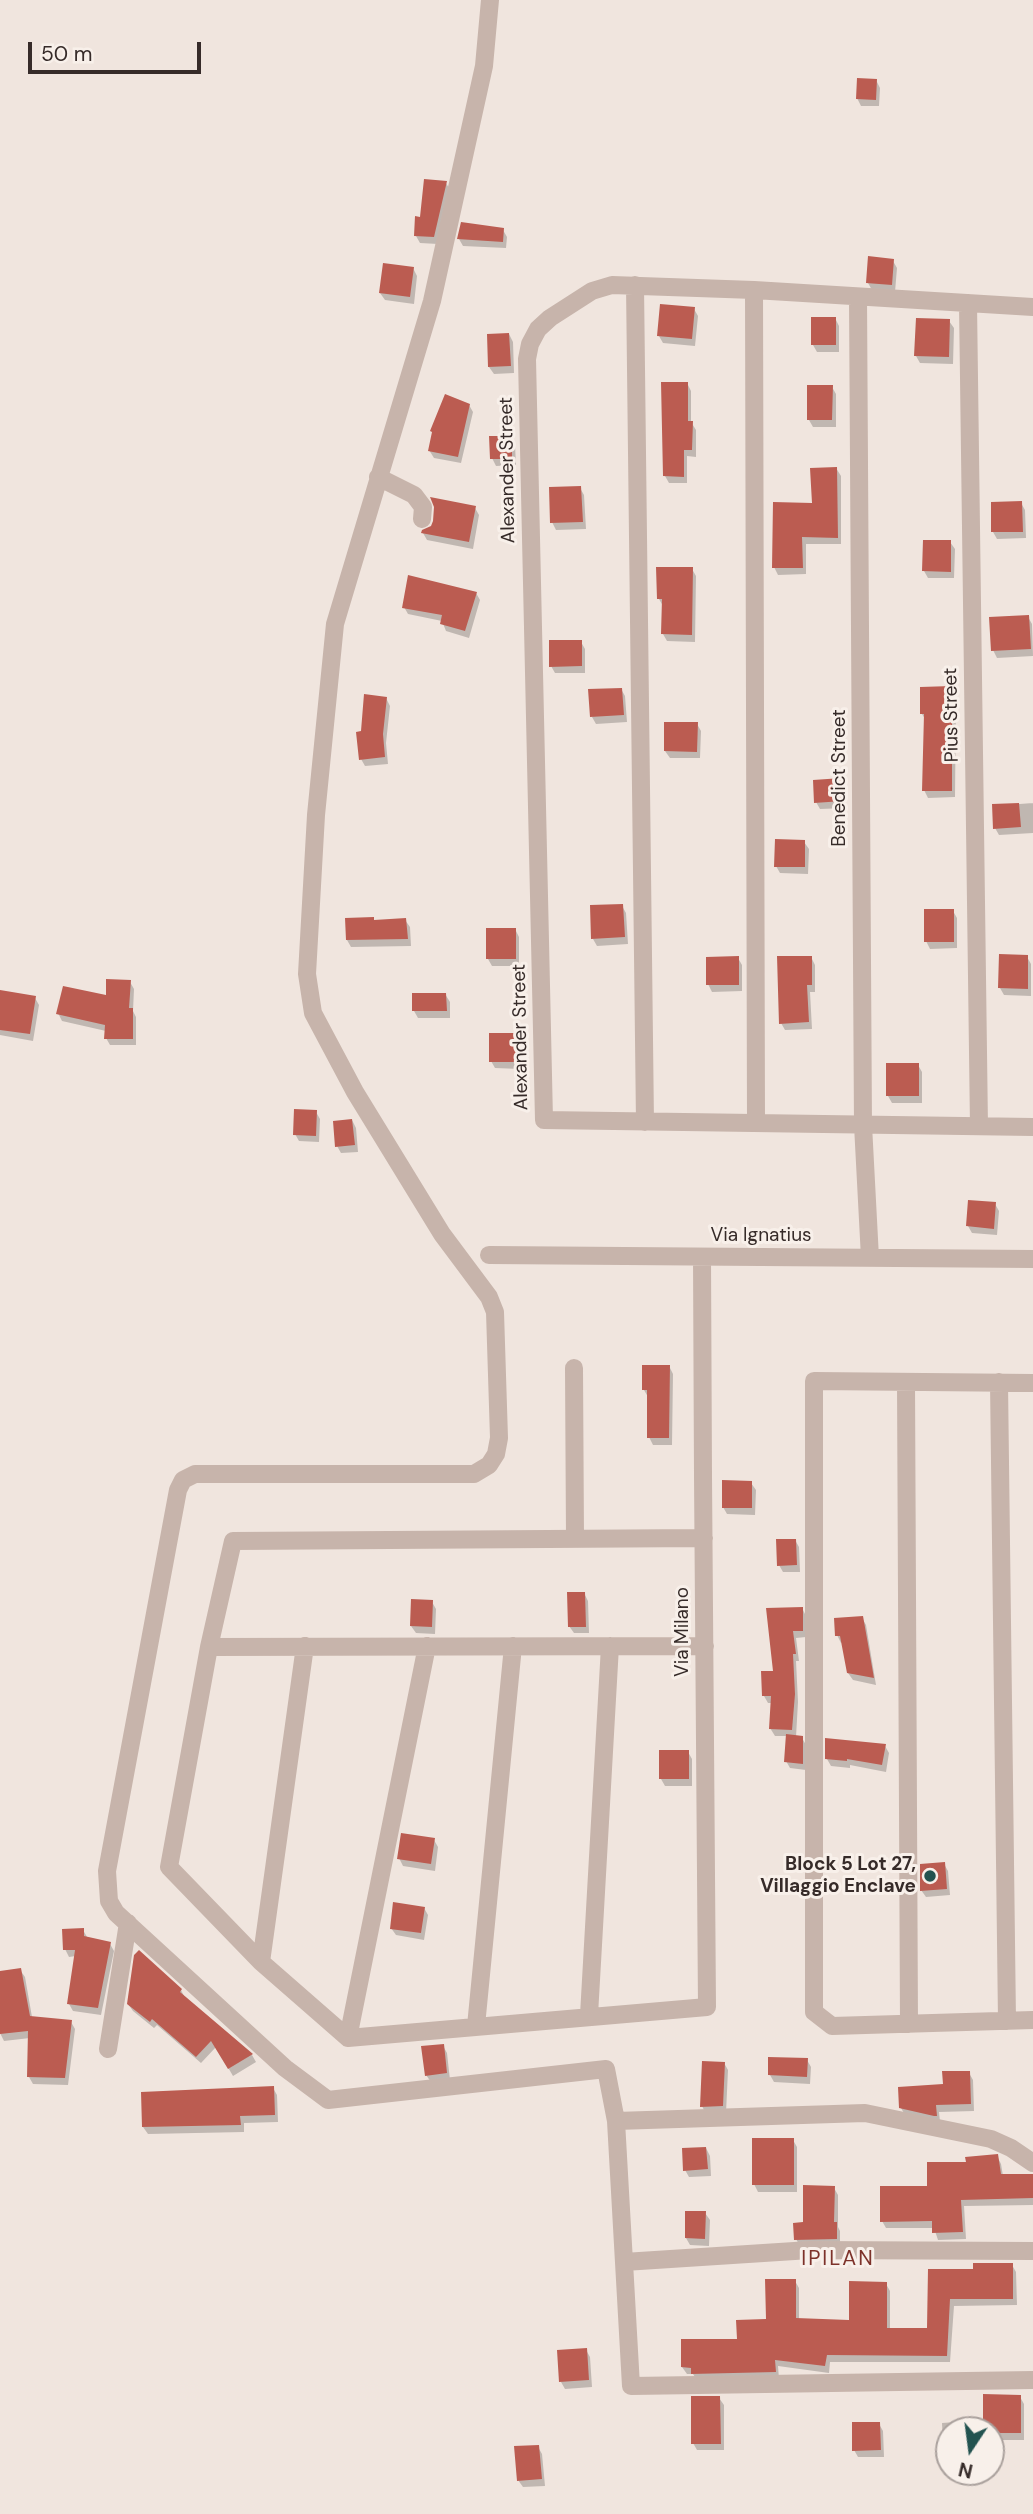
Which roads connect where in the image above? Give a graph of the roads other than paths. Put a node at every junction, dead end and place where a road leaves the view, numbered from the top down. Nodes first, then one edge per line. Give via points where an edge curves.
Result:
1 (490, 0) edge
2 (635, 285) junction
3 (754, 290) junction
4 (858, 297) junction
5 (968, 303) junction
6 (1033, 307) edge
7 (379, 477) junction
8 (422, 519) dead end
9 (645, 1122) junction
10 (756, 1123) junction
11 (863, 1125) junction
12 (979, 1126) junction
13 (1033, 1127) edge
14 (489, 1255) dead end
15 (702, 1257) junction
16 (870, 1258) junction
17 (1033, 1259) edge
18 (574, 1368) dead end
19 (906, 1382) junction
20 (999, 1382) junction
21 (1033, 1382) edge
22 (575, 1538) junction
23 (704, 1538) junction
24 (305, 1646) junction
25 (427, 1646) junction
26 (513, 1646) junction
27 (610, 1646) junction
28 (705, 1646) junction
29 (209, 1647) junction
30 (128, 1923) junction
31 (261, 1962) junction
32 (589, 2015) junction
33 (1033, 2020) edge
34 (1007, 2021) junction
35 (909, 2024) junction
36 (476, 2026) junction
37 (348, 2038) junction
38 (108, 2049) dead end
39 (616, 2121) junction
40 (1033, 2163) edge
41 (1033, 2251) edge
42 (624, 2262) junction
43 (1033, 2380) edge

1 - 7 street via 484,66 432,301
2 - 3 street, Alexander Street
2 - 9 street
2 - 9 street, Alexander Street via 592,291 550,318 538,329 527,359 544,1120
3 - 4 street, Alexander Street
3 - 10 street
4 - 5 street, Alexander Street
4 - 11 street, Benedict Street
5 - 6 street, Alexander Street
5 - 12 street, Pius Street
7 - 8 street via 414,495 423,507
7 - 30 street via 335,624 316,815 307,974 313,1013 355,1092 495,1311 499,1438 489,1465 474,1474 195,1474 183,1480 107,1871 108,1900
9 - 10 street
10 - 11 street
11 - 12 street
11 - 16 street, Benedict Street
12 - 13 street
14 - 15 street, Via Ignatius
15 - 16 street, Via Ignatius
15 - 23 street, Via Milano
16 - 17 street, Via Ignatius
18 - 22 street
19 - 20 street
19 - 35 street
19 - 35 street via 814,1381 814,2012 832,2026
20 - 21 street
20 - 34 street
22 - 23 street
22 - 29 street via 233,1541
23 - 28 street, Via Milano
24 - 25 street
24 - 29 street
24 - 31 street
25 - 26 street
25 - 37 street
26 - 27 street
26 - 36 street
27 - 28 street
27 - 32 street
28 - 32 street, Via Milano via 707,2007
29 - 31 street via 169,1867
30 - 38 street
30 - 39 street via 285,2068 328,2100 606,2069
31 - 37 street
32 - 36 street
33 - 34 street
34 - 35 street
36 - 37 street
39 - 40 street via 865,2113 992,2139
39 - 42 street
41 - 42 street via 810,2250
42 - 43 street via 631,2386

